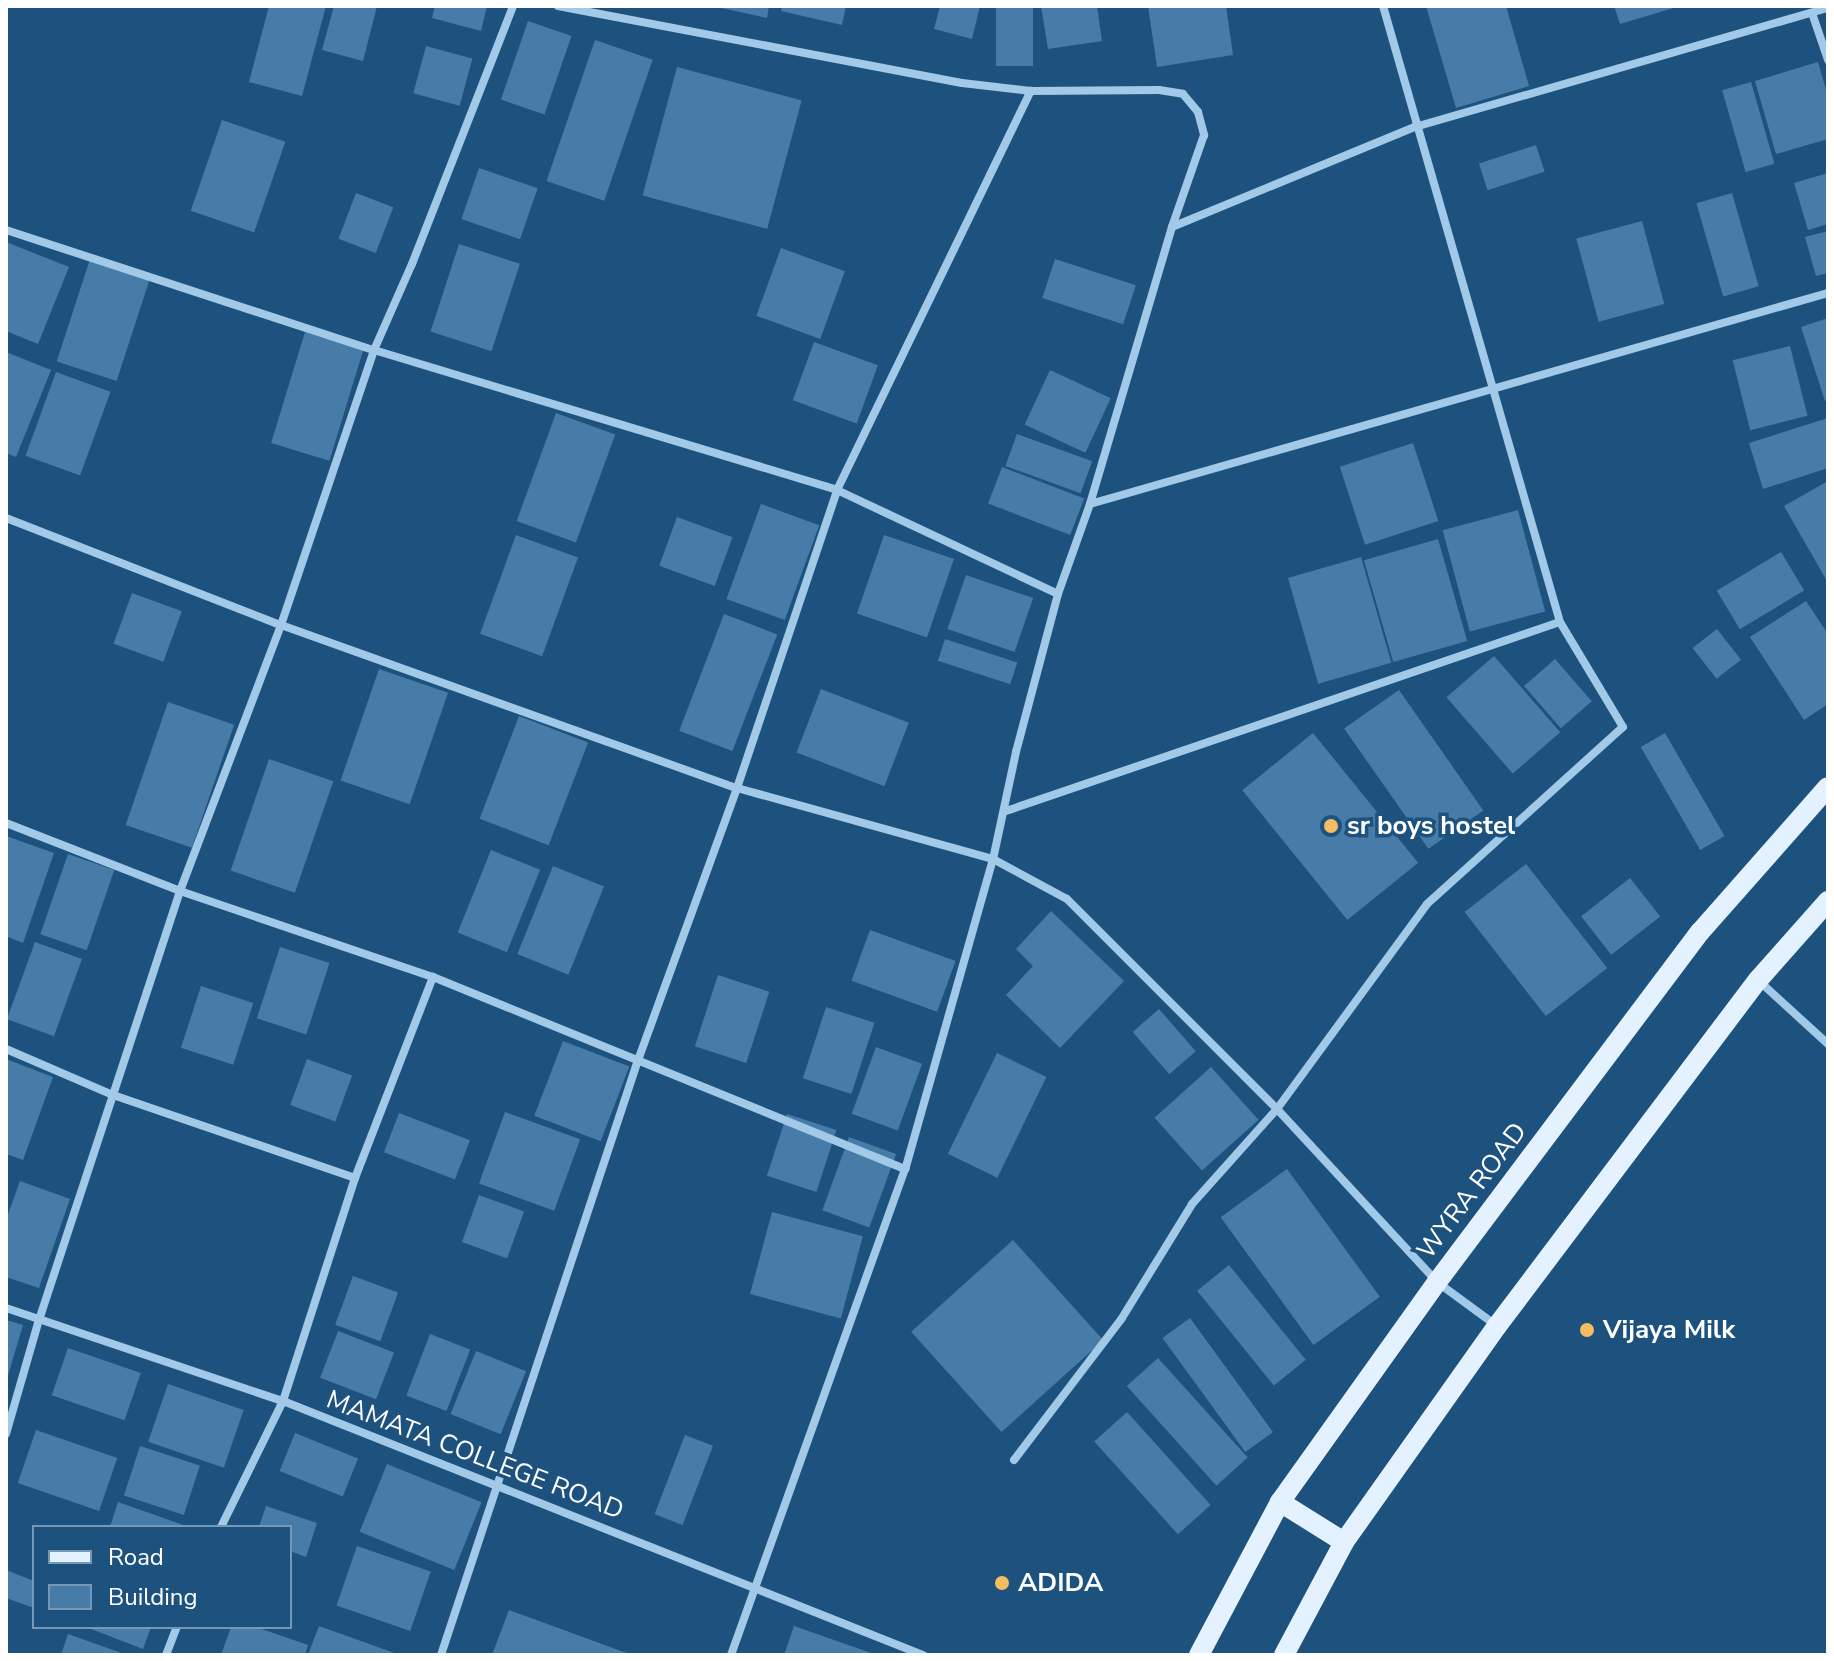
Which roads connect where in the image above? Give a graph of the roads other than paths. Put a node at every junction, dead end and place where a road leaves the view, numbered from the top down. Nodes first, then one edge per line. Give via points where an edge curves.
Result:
1 (513, 6) edge
2 (558, 6) edge
3 (1383, 6) edge
4 (1828, 8) edge
5 (1812, 13) junction
6 (1828, 60) edge
7 (1031, 91) junction
8 (1415, 127) junction
9 (1172, 227) junction
10 (6, 230) edge
11 (1828, 293) edge
12 (374, 350) junction
13 (1492, 387) junction
14 (837, 490) junction
15 (1090, 504) junction
16 (6, 518) edge
17 (1058, 594) junction
18 (1560, 622) junction
19 (281, 625) junction
20 (1828, 787) edge
21 (737, 788) junction
22 (1006, 811) junction
23 (6, 823) edge
24 (993, 859) junction
25 (180, 891) junction
26 (1828, 901) edge
27 (433, 977) junction
28 (1758, 980) junction
29 (1828, 1044) edge
30 (6, 1049) edge
31 (637, 1063) junction
32 (113, 1095) junction
33 (1277, 1109) junction
34 (905, 1169) junction
35 (355, 1178) junction
36 (1437, 1282) junction
37 (6, 1308) edge
38 (39, 1320) junction
39 (1497, 1326) junction
40 (283, 1401) junction
41 (6, 1434) edge
42 (1014, 1460) dead end
43 (496, 1485) junction
44 (1280, 1502) junction
45 (222, 1525) edge
46 (1344, 1542) junction
47 (756, 1587) junction
48 (176, 1629) edge
49 (166, 1655) edge
50 (441, 1655) edge
51 (731, 1655) edge
52 (923, 1655) edge
53 (1199, 1655) edge
54 (1284, 1655) edge

1 - 12 street
2 - 7 street via 962,83
3 - 8 street
4 - 5 street
5 - 6 street
5 - 8 street
7 - 9 street via 1183,94 1198,112 1204,135
7 - 14 street
8 - 9 street
8 - 13 street
9 - 15 street
10 - 12 street
11 - 13 street
12 - 14 street
12 - 19 street
13 - 15 street
13 - 18 street
14 - 17 street
14 - 21 street
15 - 17 street
16 - 19 street
17 - 22 street via 1016,752
18 - 22 street
18 - 33 street via 1623,727 1427,904
19 - 21 street
19 - 25 street
20 - 36 main road, WYRA ROAD via 1700,932
21 - 24 street
21 - 31 street
22 - 24 street
23 - 25 street
24 - 33 street via 1067,899
24 - 34 street
25 - 27 street
25 - 32 street
26 - 28 main road
27 - 31 street
27 - 35 street
28 - 29 street
28 - 39 main road
30 - 32 street
31 - 34 street
31 - 43 street
32 - 35 street
32 - 38 street
33 - 36 street
33 - 42 street via 1192,1204 1122,1318
34 - 47 street
35 - 40 street
36 - 39 street
36 - 44 main road, WYRA ROAD
37 - 38 street, MAMATA COLLEGE ROAD
38 - 40 street, MAMATA COLLEGE ROAD
38 - 41 street
39 - 46 main road
40 - 43 street, MAMATA COLLEGE ROAD
40 - 45 street
43 - 47 street, MAMATA COLLEGE ROAD
43 - 50 street
44 - 46 main road
44 - 53 main road, WYRA ROAD
46 - 54 main road
47 - 51 street
47 - 52 street, MAMATA COLLEGE ROAD
48 - 49 street

